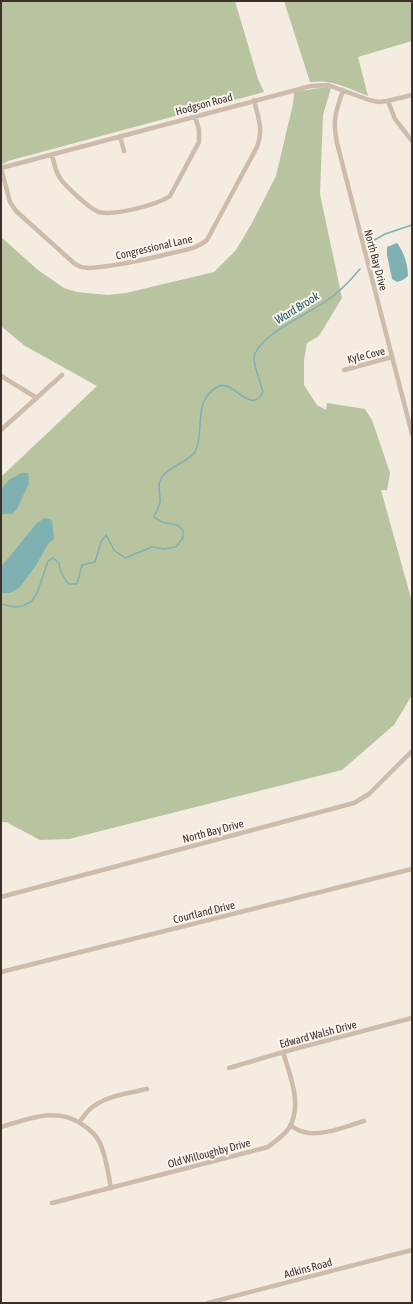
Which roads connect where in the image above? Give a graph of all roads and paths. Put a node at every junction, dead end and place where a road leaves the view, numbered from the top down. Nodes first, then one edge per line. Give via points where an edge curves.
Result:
1 (344, 90) junction
2 (412, 95) edge
3 (254, 100) junction
4 (388, 101) junction
5 (195, 116) junction
6 (120, 136) junction
7 (412, 142) edge
8 (124, 151) dead end
9 (52, 155) junction
10 (1, 168) edge
11 (392, 358) junction
12 (344, 370) dead end
13 (62, 375) dead end
14 (1, 376) edge
15 (38, 398) junction
16 (1, 430) edge
17 (412, 434) edge
18 (412, 751) edge
19 (412, 869) edge
20 (1, 897) edge
21 (1, 972) edge
22 (412, 1018) edge
23 (283, 1052) junction
24 (229, 1068) dead end
25 (147, 1089) dead end
26 (364, 1121) dead end
27 (79, 1122) junction
28 (290, 1125) junction
29 (1, 1127) edge
30 (111, 1188) junction
31 (52, 1204) dead end
32 (412, 1250) edge
33 (208, 1303) edge

1 - 3 street, Hodgson Road via 318,85
1 - 4 street, Hodgson Road via 372,101
1 - 11 street, North Bay Drive via 335,116 334,128
2 - 4 street, Hodgson Road
3 - 5 street, Hodgson Road
3 - 10 street, Congressional Lane via 260,128 257,148 207,240 190,249 135,262 98,268 81,267 16,211 10,202
4 - 7 street via 395,119
5 - 6 street, Hodgson Road
5 - 9 street via 200,142 170,196 132,210 106,213 95,211 62,181
6 - 8 street
6 - 9 street, Hodgson Road
9 - 10 street, Hodgson Road
11 - 12 street, Kyle Cove
11 - 17 street, North Bay Drive
13 - 15 street
14 - 15 street
15 - 16 street
18 - 20 street, North Bay Drive via 369,794 354,803
19 - 21 street, Courtland Drive
22 - 23 street, Edward Walsh Drive
23 - 24 street, Edward Walsh Drive
23 - 28 street, Old Willoughby Drive via 296,1100
25 - 27 street via 99,1102
26 - 28 street via 320,1133 305,1133
27 - 29 street via 59,1114 43,1115
27 - 30 street via 93,1132 100,1144
28 - 30 street, Old Willoughby Drive via 281,1137 268,1147
30 - 31 street, Old Willoughby Drive
32 - 33 street, Adkins Road

